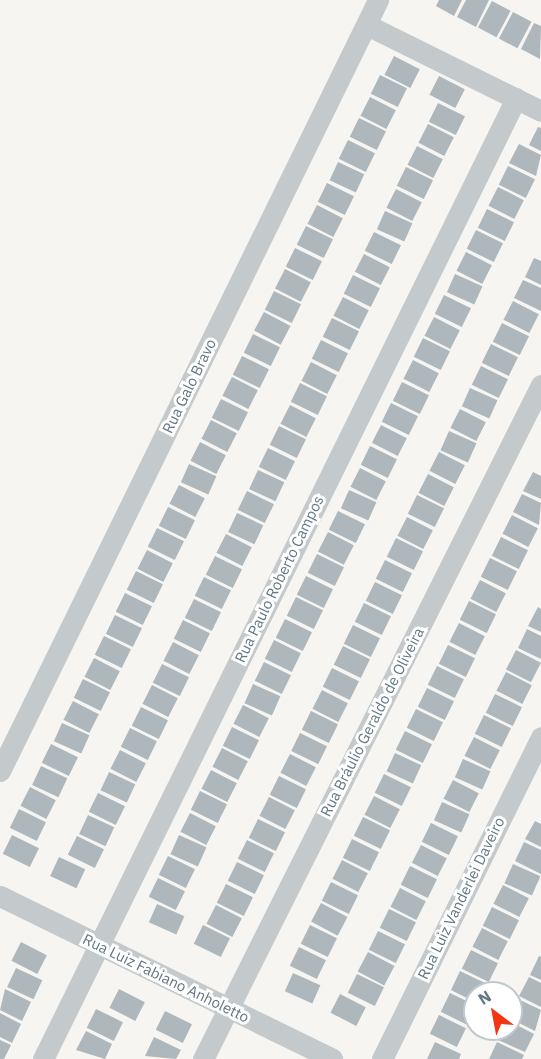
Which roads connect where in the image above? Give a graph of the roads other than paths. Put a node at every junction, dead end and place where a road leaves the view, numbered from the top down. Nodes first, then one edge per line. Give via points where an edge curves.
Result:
1 (374, 1) edge
2 (367, 25) junction
3 (516, 98) junction
4 (541, 111) edge
5 (541, 385) edge
6 (541, 737) edge
7 (0, 771) edge
8 (0, 896) edge
9 (99, 945) junction
10 (228, 1008) junction
11 (43, 1059) edge
12 (204, 1059) edge
13 (332, 1059) edge
14 (382, 1059) edge

1 - 2 street, Rua Galo Bravo
2 - 3 street
2 - 7 street, Rua Galo Bravo
3 - 4 street
3 - 9 street, Rua Paulo Roberto Campos
5 - 10 street, Rua Bráulio Geraldo de Oliveira
6 - 14 street, Rua Luiz Vanderlei Daveiro
8 - 9 street, Rua Luiz Fabiano Anholetto
9 - 10 street, Rua Luiz Fabiano Anholetto
9 - 11 street, Rua Paulo Roberto Campos
10 - 12 street, Rua Bráulio Geraldo de Oliveira
10 - 13 street, Rua Luiz Fabiano Anholetto

